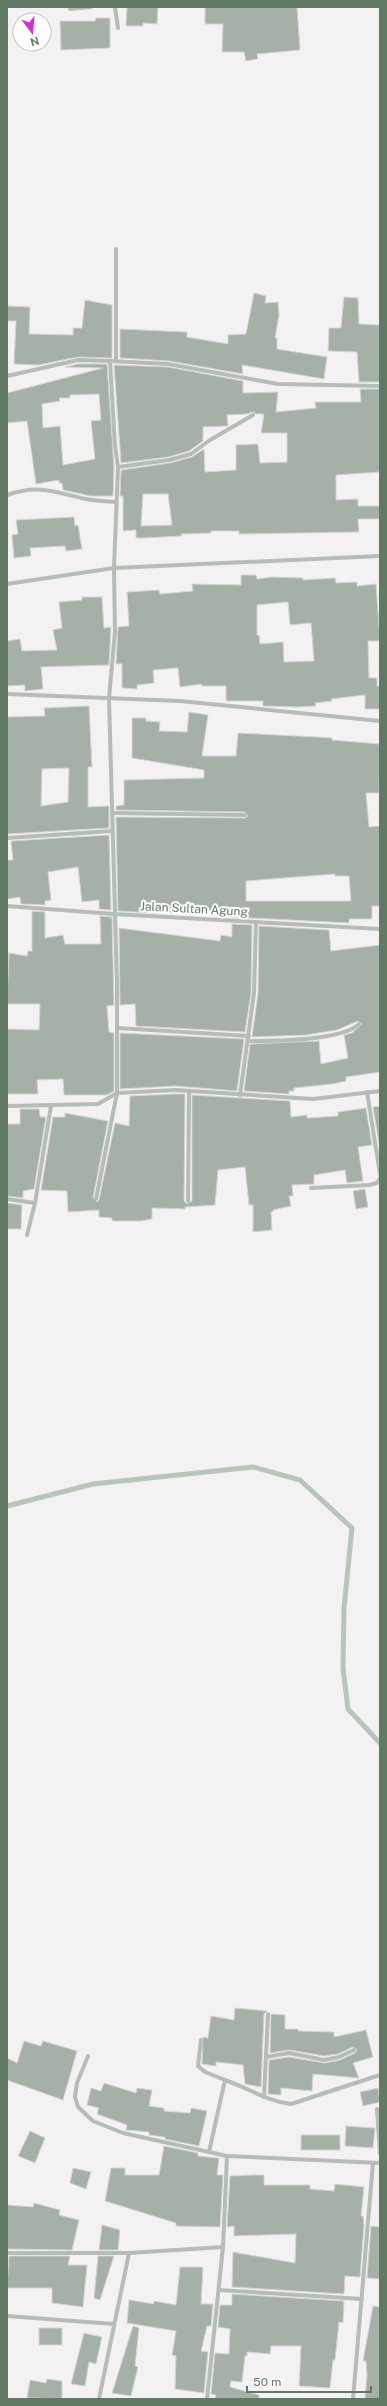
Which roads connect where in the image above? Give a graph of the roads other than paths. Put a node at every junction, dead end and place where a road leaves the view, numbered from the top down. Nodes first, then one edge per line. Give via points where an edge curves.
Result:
1 (91, 7) edge
2 (115, 7) edge
3 (70, 9) dead end
4 (118, 28) dead end
5 (116, 249) dead end
6 (110, 361) junction
7 (116, 361) junction
8 (7, 376) edge
9 (380, 386) edge
10 (253, 415) dead end
11 (118, 467) junction
12 (7, 495) edge
13 (116, 502) junction
14 (380, 556) edge
15 (114, 568) junction
16 (7, 584) edge
17 (7, 694) edge
18 (109, 698) junction
19 (380, 720) edge
20 (112, 813) junction
21 (245, 815) dead end
22 (112, 831) junction
23 (7, 838) edge
24 (7, 906) edge
25 (114, 914) junction
26 (256, 922) junction
27 (380, 929) edge
28 (359, 1024) dead end
29 (117, 1028) junction
30 (249, 1039) junction
31 (189, 1091) junction
32 (380, 1091) edge
33 (367, 1092) junction
34 (117, 1094) junction
35 (240, 1095) junction
36 (7, 1106) edge
37 (51, 1106) junction
38 (380, 1174) edge
39 (380, 1178) edge
40 (311, 1188) dead end
41 (7, 1199) edge
42 (96, 1199) dead end
43 (188, 1201) dead end
44 (35, 1203) junction
45 (28, 1235) dead end
46 (268, 2014) dead end
47 (201, 2040) dead end
48 (354, 2050) dead end
49 (88, 2056) dead end
50 (266, 2057) junction
51 (380, 2075) edge
52 (225, 2082) junction
53 (264, 2097) junction
54 (377, 2109) dead end
55 (209, 2152) junction
56 (380, 2153) edge
57 (227, 2156) junction
58 (373, 2163) junction
59 (380, 2163) edge
60 (224, 2247) junction
61 (129, 2253) junction
62 (7, 2254) edge
63 (219, 2290) junction
64 (362, 2299) junction
65 (7, 2316) edge
66 (114, 2324) junction
67 (99, 2399) edge
68 (206, 2399) edge
69 (353, 2399) edge

1 - 3 street
2 - 4 street
5 - 7 street
6 - 7 street
6 - 8 street via 78,360
6 - 11 street via 114,446
7 - 9 street via 168,364 278,384
10 - 11 street via 191,454 169,460
11 - 13 street
12 - 13 street via 20,490 50,489 86,500
13 - 15 street
14 - 15 street
15 - 16 street
15 - 18 street via 115,632
17 - 18 street
18 - 19 street
18 - 20 street
20 - 21 street
20 - 22 street
22 - 23 street
22 - 25 street
24 - 25 street, Jalan Sultan Agung
25 - 26 street, Jalan Sultan Agung
25 - 29 street
26 - 27 street, Jalan Sultan Agung
26 - 30 street via 254,993
28 - 30 street via 346,1032 327,1036 284,1041
29 - 30 street
29 - 34 street
30 - 35 street
31 - 34 street
31 - 35 street
31 - 43 street
32 - 33 street
33 - 35 street via 313,1099
33 - 38 street
34 - 37 street via 98,1104
34 - 42 street
36 - 37 street
37 - 44 street
39 - 40 street via 377,1183 369,1185
41 - 44 street
44 - 45 street
46 - 50 street
47 - 52 street via 198,2066
48 - 50 street via 339,2058 324,2060 289,2052
49 - 55 street via 77,2083 75,2097 78,2107 93,2121 123,2133
50 - 53 street
51 - 53 street via 291,2104
52 - 53 street
52 - 55 street
54 - 56 street
55 - 57 street
57 - 58 street
57 - 60 street
58 - 59 street
58 - 64 street
60 - 61 street
60 - 63 street
61 - 62 street
61 - 66 street
63 - 64 street
63 - 68 street
64 - 69 street
65 - 66 street
66 - 67 street

